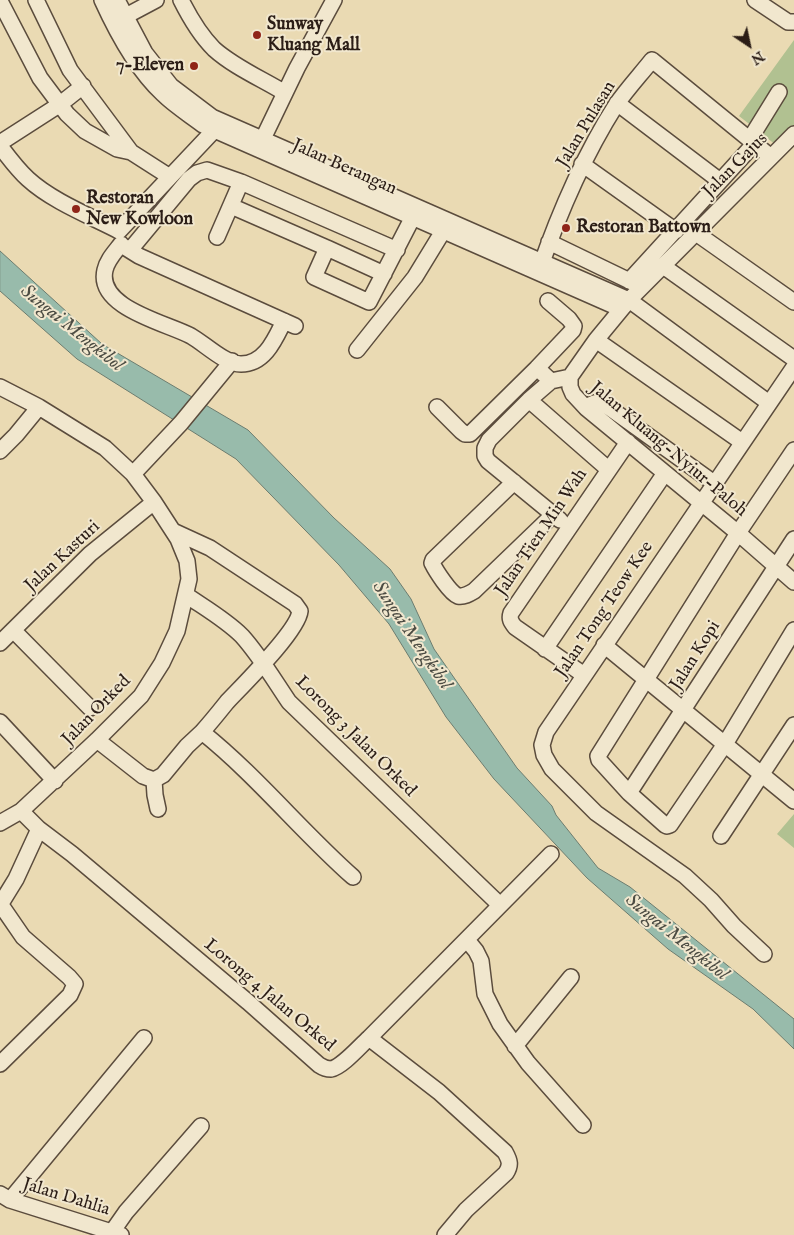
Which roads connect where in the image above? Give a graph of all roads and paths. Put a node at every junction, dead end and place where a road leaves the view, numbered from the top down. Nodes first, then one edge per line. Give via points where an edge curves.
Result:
1 (36, 0) edge
2 (102, 0) edge
3 (117, 0) edge
4 (156, 0) edge
5 (181, 0) edge
6 (334, 0) edge
7 (755, 0) edge
8 (0, 1) edge
9 (124, 17) junction
10 (794, 22) edge
11 (83, 86) junction
12 (779, 92) dead end
13 (285, 93) junction
14 (617, 103) junction
15 (60, 105) junction
16 (218, 126) junction
17 (793, 137) edge
18 (752, 141) junction
19 (0, 144) edge
20 (260, 145) junction
21 (132, 152) junction
22 (771, 157) junction
23 (582, 164) junction
24 (170, 177) junction
25 (720, 181) junction
26 (241, 182) junction
27 (231, 206) junction
28 (415, 213) junction
29 (446, 226) junction
30 (676, 230) junction
31 (696, 232) junction
32 (217, 237) dead end
33 (549, 242) junction
34 (121, 244) junction
35 (328, 248) junction
36 (396, 250) junction
37 (662, 266) junction
38 (540, 268) junction
39 (384, 274) junction
40 (636, 284) junction
41 (548, 301) dead end
42 (794, 302) edge
43 (625, 305) junction
44 (596, 340) junction
45 (358, 350) dead end
46 (794, 359) edge
47 (232, 361) junction
48 (794, 366) edge
49 (537, 368) junction
50 (570, 377) junction
51 (551, 381) junction
52 (0, 387) edge
53 (529, 400) junction
54 (769, 403) junction
55 (38, 407) junction
56 (437, 407) dead end
57 (586, 408) junction
58 (628, 442) junction
59 (742, 442) junction
60 (794, 450) edge
61 (0, 451) edge
62 (608, 469) junction
63 (665, 472) junction
64 (133, 474) junction
65 (514, 482) junction
66 (714, 483) junction
67 (154, 502) junction
68 (701, 502) junction
69 (553, 515) junction
70 (569, 527) junction
71 (173, 531) junction
72 (738, 532) junction
73 (794, 538) edge
74 (776, 566) junction
75 (794, 582) edge
76 (186, 595) junction
77 (13, 630) junction
78 (794, 630) edge
79 (0, 642) edge
80 (604, 645) junction
81 (545, 649) junction
82 (263, 664) junction
83 (584, 675) junction
84 (646, 680) junction
85 (90, 708) dead end
86 (684, 711) junction
87 (0, 722) edge
88 (794, 725) edge
89 (202, 732) junction
90 (97, 740) junction
91 (725, 744) junction
92 (762, 774) junction
93 (154, 780) junction
94 (55, 781) junction
95 (629, 793) junction
96 (794, 801) edge
97 (158, 809) dead end
98 (21, 812) junction
99 (0, 823) edge
100 (39, 829) junction
101 (721, 836) dead end
102 (551, 854) dead end
103 (353, 878) dead end
104 (0, 905) edge
105 (500, 905) junction
106 (467, 940) junction
107 (764, 954) dead end
108 (571, 977) dead end
109 (144, 1038) dead end
110 (369, 1038) junction
111 (515, 1046) junction
112 (0, 1064) edge
113 (583, 1125) dead end
114 (201, 1126) dead end
115 (5, 1197) edge
116 (116, 1234) edge
117 (445, 1235) edge

1 - 11 street via 64,60
2 - 16 street, Jalan Berangan via 135,60 163,94 203,125
3 - 9 street, Jalan Berangan
4 - 9 street
5 - 13 street via 214,49
6 - 13 street
7 - 10 street via 788,22
8 - 15 street via 40,78
9 - 16 street, Jalan Berangan via 145,54 171,86 212,117
11 - 15 street
11 - 21 street
12 - 18 street
13 - 20 street
14 - 18 street, Jalan Pulasan via 652,60
14 - 23 street, Jalan Pulasan
14 - 25 street
15 - 19 street
15 - 21 street via 85,131
16 - 20 street, Jalan Berangan
16 - 24 street
17 - 22 street, Jalan Gajus
18 - 22 street, Jalan Pulasan
18 - 25 street
19 - 24 street via 28,180 119,231
20 - 28 street, Jalan Berangan
21 - 24 street
22 - 31 street, Jalan Gajus
23 - 30 street
23 - 33 street, Jalan Pulasan
25 - 30 street
26 - 27 street
26 - 34 street via 207,170 197,172
26 - 36 street
27 - 32 street
27 - 35 street
28 - 29 street, Jalan Berangan
28 - 36 street
29 - 38 street, Jalan Berangan
29 - 45 street via 415,277
30 - 40 street
31 - 37 street, Jalan Gajus
31 - 42 street
33 - 38 street, Jalan Pulasan
33 - 40 street
34 - 47 street via 104,270 106,290 138,313 192,336
34 - 47 street via 139,256 289,324 273,345 253,362 240,364
35 - 39 street
35 - 39 street via 314,277 369,302
36 - 39 street
37 - 40 street, Jalan Gajus
37 - 46 street
38 - 43 street, Jalan Berangan
40 - 43 street, Jalan Gajus
41 - 49 street via 574,326
43 - 44 street, Jalan Kluang-Nyiur-Paloh
43 - 54 street, Jalan Berangan
44 - 50 street, Jalan Kluang-Nyiur-Paloh
44 - 59 street
47 - 64 street
48 - 54 street, Jalan Tong Teow Kee
49 - 51 street
49 - 56 street via 470,434 461,431
50 - 51 street
50 - 57 street, Jalan Kluang-Nyiur-Paloh via 573,394
51 - 53 street
52 - 55 street, Jalan Orked
53 - 62 street
53 - 65 street via 485,448 488,461
54 - 59 street, Jalan Tong Teow Kee
55 - 61 street
55 - 64 street, Jalan Orked via 106,448
57 - 58 street, Jalan Kluang-Nyiur-Paloh
57 - 66 street via 592,403 604,404
58 - 62 street, Jalan Tien Min Wah
58 - 63 street, Jalan Kluang-Nyiur-Paloh
59 - 66 street, Jalan Tong Teow Kee
60 - 72 street
62 - 70 street, Jalan Tien Min Wah
63 - 68 street, Jalan Kluang-Nyiur-Paloh
63 - 81 street
64 - 67 street, Jalan Orked
65 - 69 street
65 - 69 street via 433,560 435,570 452,592 457,596 474,592
66 - 68 street, Jalan Tong Teow Kee
67 - 71 street, Jalan Orked
67 - 77 street, Jalan Kasturi via 90,554
68 - 72 street, Jalan Kluang-Nyiur-Paloh
68 - 80 street, Jalan Tong Teow Kee
69 - 70 street
70 - 81 street, Jalan Tien Min Wah via 509,617 515,627
71 - 76 street, Jalan Orked via 187,561 189,580
71 - 82 street via 210,548 295,604 300,611
72 - 74 street, Jalan Kluang-Nyiur-Paloh
72 - 84 street
73 - 74 street, Jalan Kopi
74 - 75 street, Jalan Kluang-Nyiur-Paloh
74 - 86 street, Jalan Kopi
76 - 82 street, Lorong 3 Jalan Orked via 242,636
76 - 90 street, Jalan Orked via 176,631 162,663 141,696
77 - 79 street, Jalan Kasturi
77 - 85 street
78 - 91 street
80 - 83 street, Jalan Tong Teow Kee
80 - 84 street
81 - 83 street, Jalan Tien Min Wah
82 - 89 street
82 - 105 street, Lorong 3 Jalan Orked via 289,702
83 - 107 street, Jalan Tong Teow Kee via 546,732 542,745 547,764 591,818 685,876
84 - 86 street
84 - 95 street via 598,756
86 - 91 street
86 - 95 street, Jalan Kopi
87 - 94 street
88 - 92 street
89 - 93 street via 163,775
89 - 103 street
90 - 93 street via 143,776
90 - 94 street, Jalan Orked
91 - 92 street
91 - 95 street via 670,825 665,825
92 - 96 street
92 - 101 street
93 - 97 street
94 - 98 street, Jalan Orked
98 - 99 street, Jalan Orked
98 - 100 street
100 - 104 street
100 - 110 street, Lorong 4 Jalan Orked via 319,1065 331,1069
102 - 105 street, Lorong 4 Jalan Orked
104 - 112 street via 23,937 75,984 70,995
105 - 106 street, Lorong 4 Jalan Orked
106 - 110 street, Lorong 4 Jalan Orked
106 - 111 street via 481,961 485,994
108 - 111 street
109 - 115 street
110 - 117 street via 439,1092 510,1160 506,1173 466,1210
111 - 113 street
114 - 116 street via 126,1212
115 - 116 street, Jalan Dahlia

